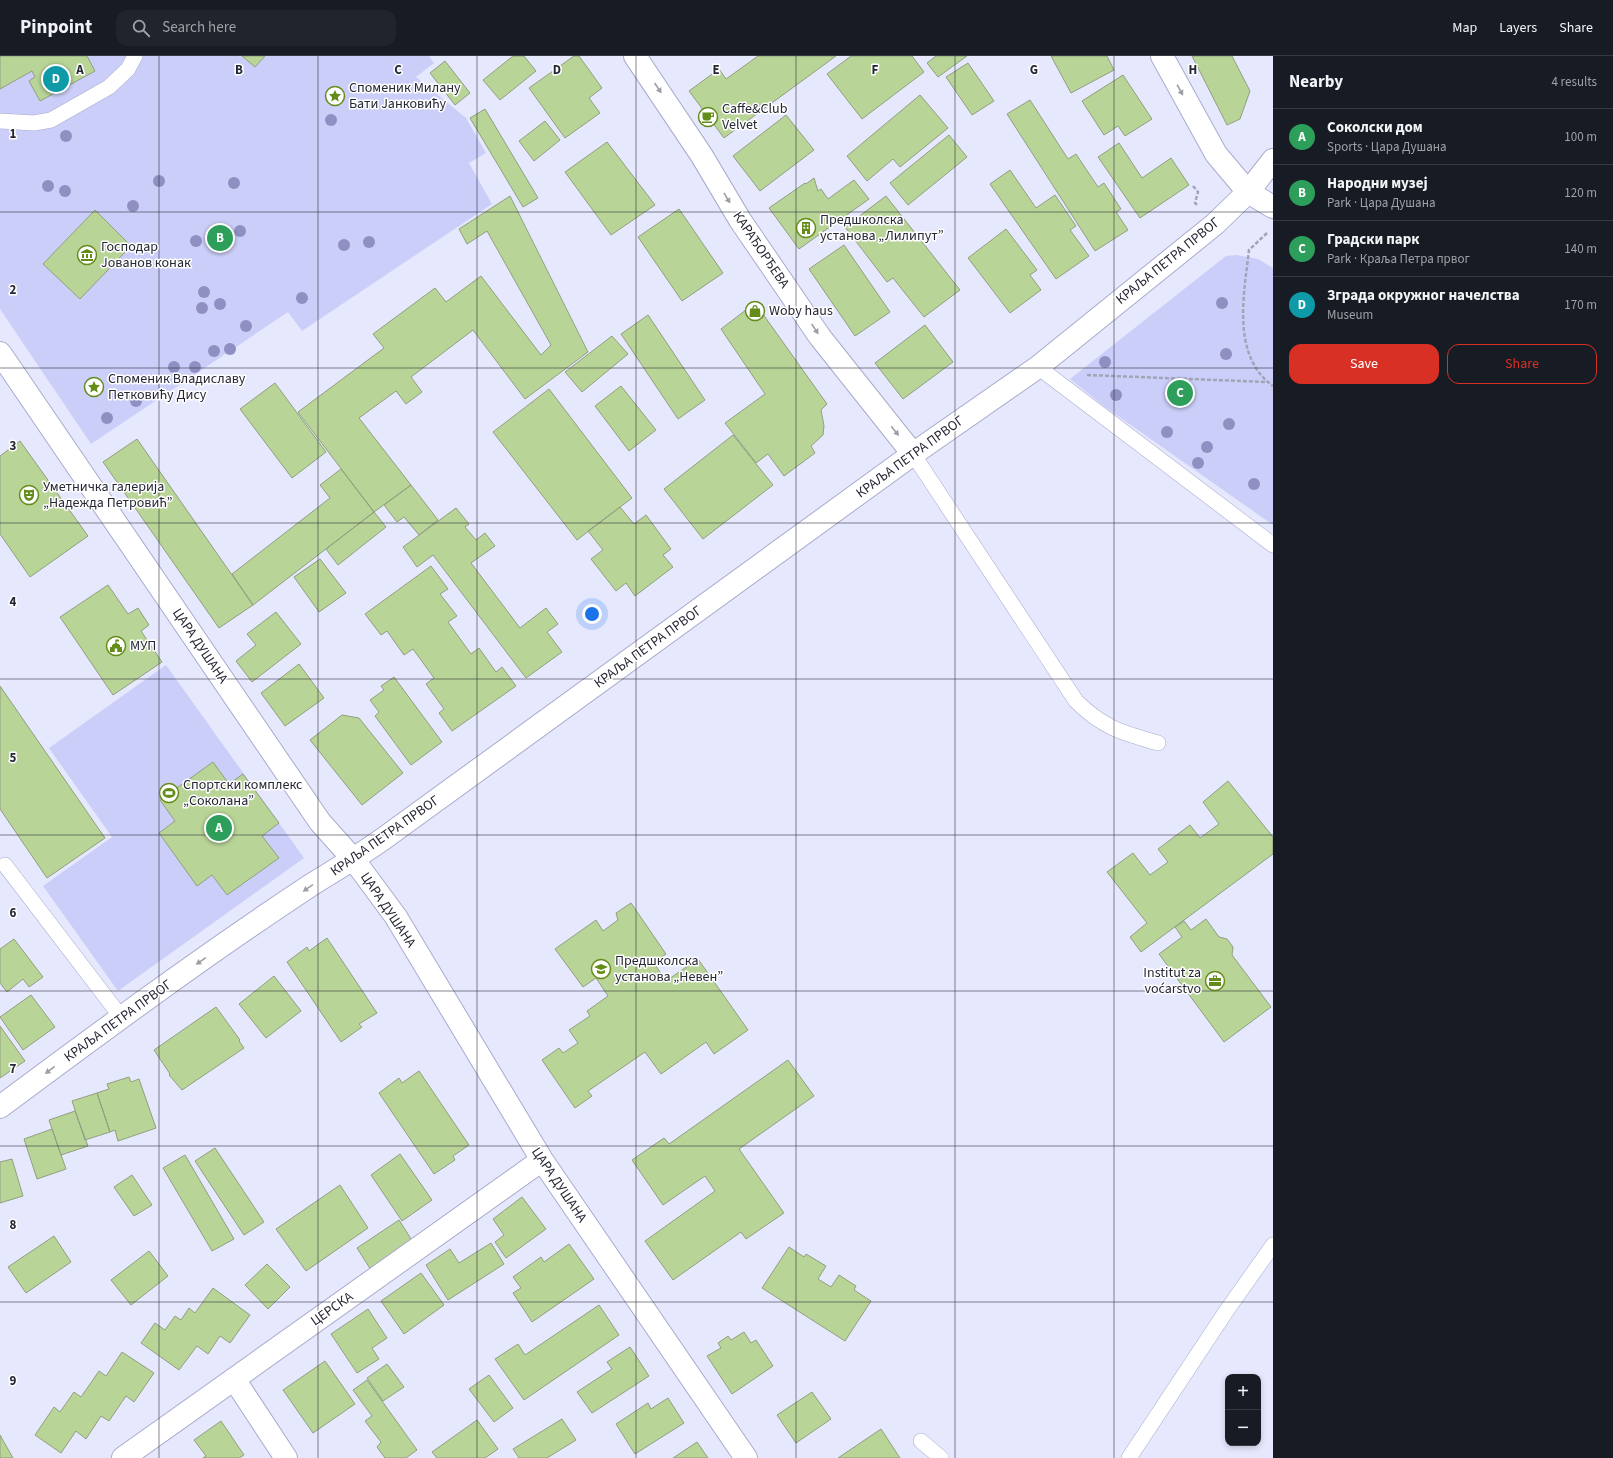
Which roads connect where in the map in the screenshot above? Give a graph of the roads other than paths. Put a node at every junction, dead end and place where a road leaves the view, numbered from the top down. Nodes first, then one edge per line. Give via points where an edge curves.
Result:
1 (135, 56) edge
2 (635, 56) edge
3 (1162, 56) edge
4 (0, 121) edge
5 (1273, 160) edge
6 (1248, 192) junction
7 (1273, 207) edge
8 (0, 354) edge
9 (1038, 367) junction
10 (913, 454) junction
11 (1273, 545) edge
12 (1158, 743) dead end
13 (354, 860) junction
14 (5, 865) dead end
15 (121, 1017) junction
16 (0, 1107) edge
17 (542, 1160) junction
18 (1273, 1245) edge
19 (234, 1379) junction
20 (921, 1441) dead end
21 (123, 1458) edge
22 (286, 1458) edge
23 (746, 1458) edge
24 (941, 1458) edge
25 (1129, 1458) edge

1 - 4 lane via 128,69 109,87 51,120 34,123
2 -> 10 street, КАРАЂОРЂЕВА via 681,124 740,220 820,337
3 -> 6 street via 1216,154
5 - 6 street, КРАЉА ПЕТРА ПРВОГ
6 - 7 street
6 - 9 street, КРАЉА ПЕТРА ПРВОГ via 1215,224
8 - 13 street, ЦАРА ДУШАНА via 320,822
9 - 10 street, КРАЉА ПЕТРА ПРВОГ
9 - 11 lane
10 - 12 lane via 1076,701 1092,717 1119,731
10 - 13 street, КРАЉА ПЕТРА ПРВОГ
13 -> 15 street, КРАЉА ПЕТРА ПРВОГ via 312,885
13 - 17 street, ЦАРА ДУШАНА via 396,917
14 - 15 lane
15 -> 16 street, КРАЉА ПЕТРА ПРВОГ
17 - 19 street, ЦЕРСКА
17 - 23 street, ЦАРА ДУШАНА
18 - 25 lane
19 - 21 street, ЦЕРСКА
19 - 22 street
20 - 24 lane

